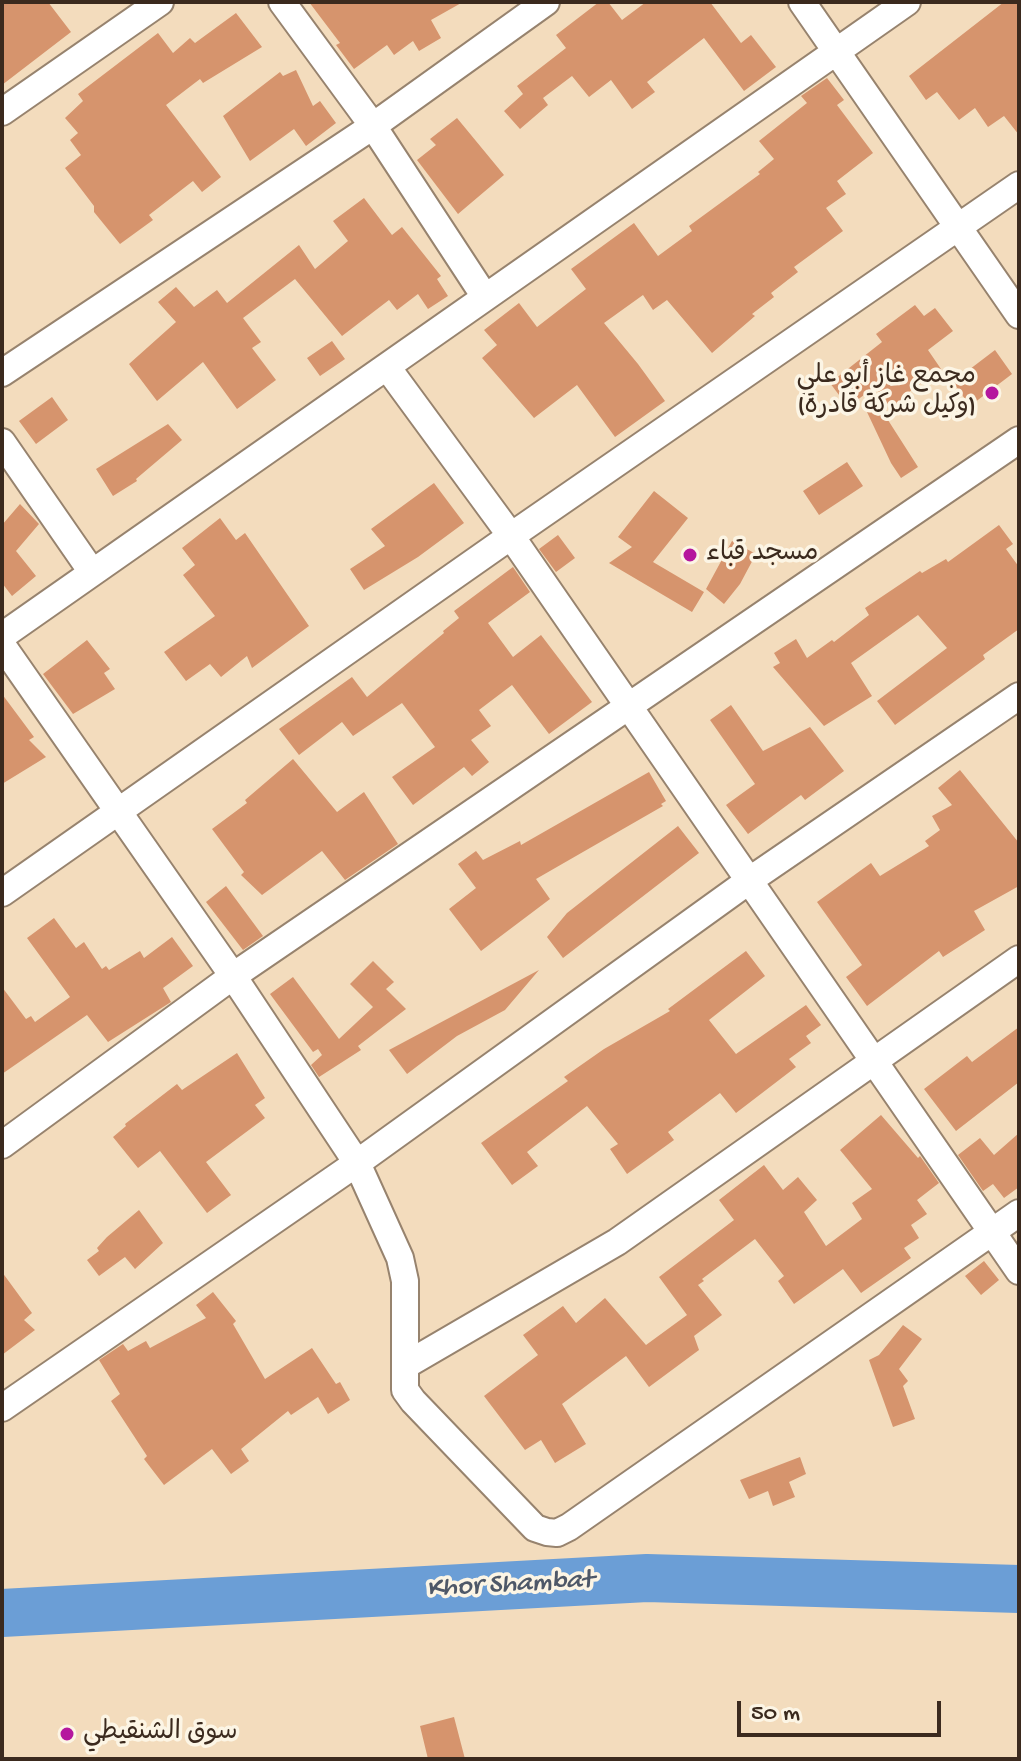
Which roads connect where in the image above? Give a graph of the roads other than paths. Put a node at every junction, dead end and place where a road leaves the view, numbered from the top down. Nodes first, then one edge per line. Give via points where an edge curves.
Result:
1 (160, 2) edge
2 (282, 2) edge
3 (546, 2) edge
4 (802, 2) edge
5 (907, 2) edge
6 (837, 51) junction
7 (2, 112) edge
8 (373, 126) junction
9 (1019, 185) edge
10 (959, 227) junction
11 (485, 297) junction
12 (1019, 315) edge
13 (387, 367) junction
14 (2, 373) edge
15 (1019, 440) edge
16 (2, 442) edge
17 (511, 536) junction
18 (92, 572) junction
19 (2, 636) edge
20 (2, 645) edge
21 (1019, 696) edge
22 (629, 706) junction
23 (119, 812) junction
24 (750, 880) junction
25 (2, 893) edge
26 (1019, 959) edge
27 (233, 976) junction
28 (875, 1062) junction
29 (2, 1145) edge
30 (357, 1163) junction
31 (1019, 1213) edge
32 (993, 1231) junction
33 (1019, 1271) edge
34 (406, 1365) junction
35 (2, 1408) edge

1 - 7 street
2 - 8 street
3 - 8 street
4 - 6 street
5 - 6 street
6 - 10 street
6 - 11 street
8 - 11 street
8 - 14 street
9 - 10 street
10 - 12 street
10 - 17 street
11 - 13 street
13 - 17 street
13 - 18 street
15 - 22 street
16 - 18 street
17 - 22 street
17 - 23 street
18 - 19 street
20 - 23 street
21 - 24 street
22 - 24 street
22 - 27 street
23 - 25 street
23 - 27 street
24 - 28 street
24 - 30 street
26 - 28 street
27 - 29 street
27 - 30 street
28 - 32 street
28 - 34 street via 617,1242
30 - 34 street via 400,1258 407,1301
30 - 35 street
31 - 32 street
32 - 33 street
32 - 34 street via 557,1533 535,1528 413,1401 405,1390

